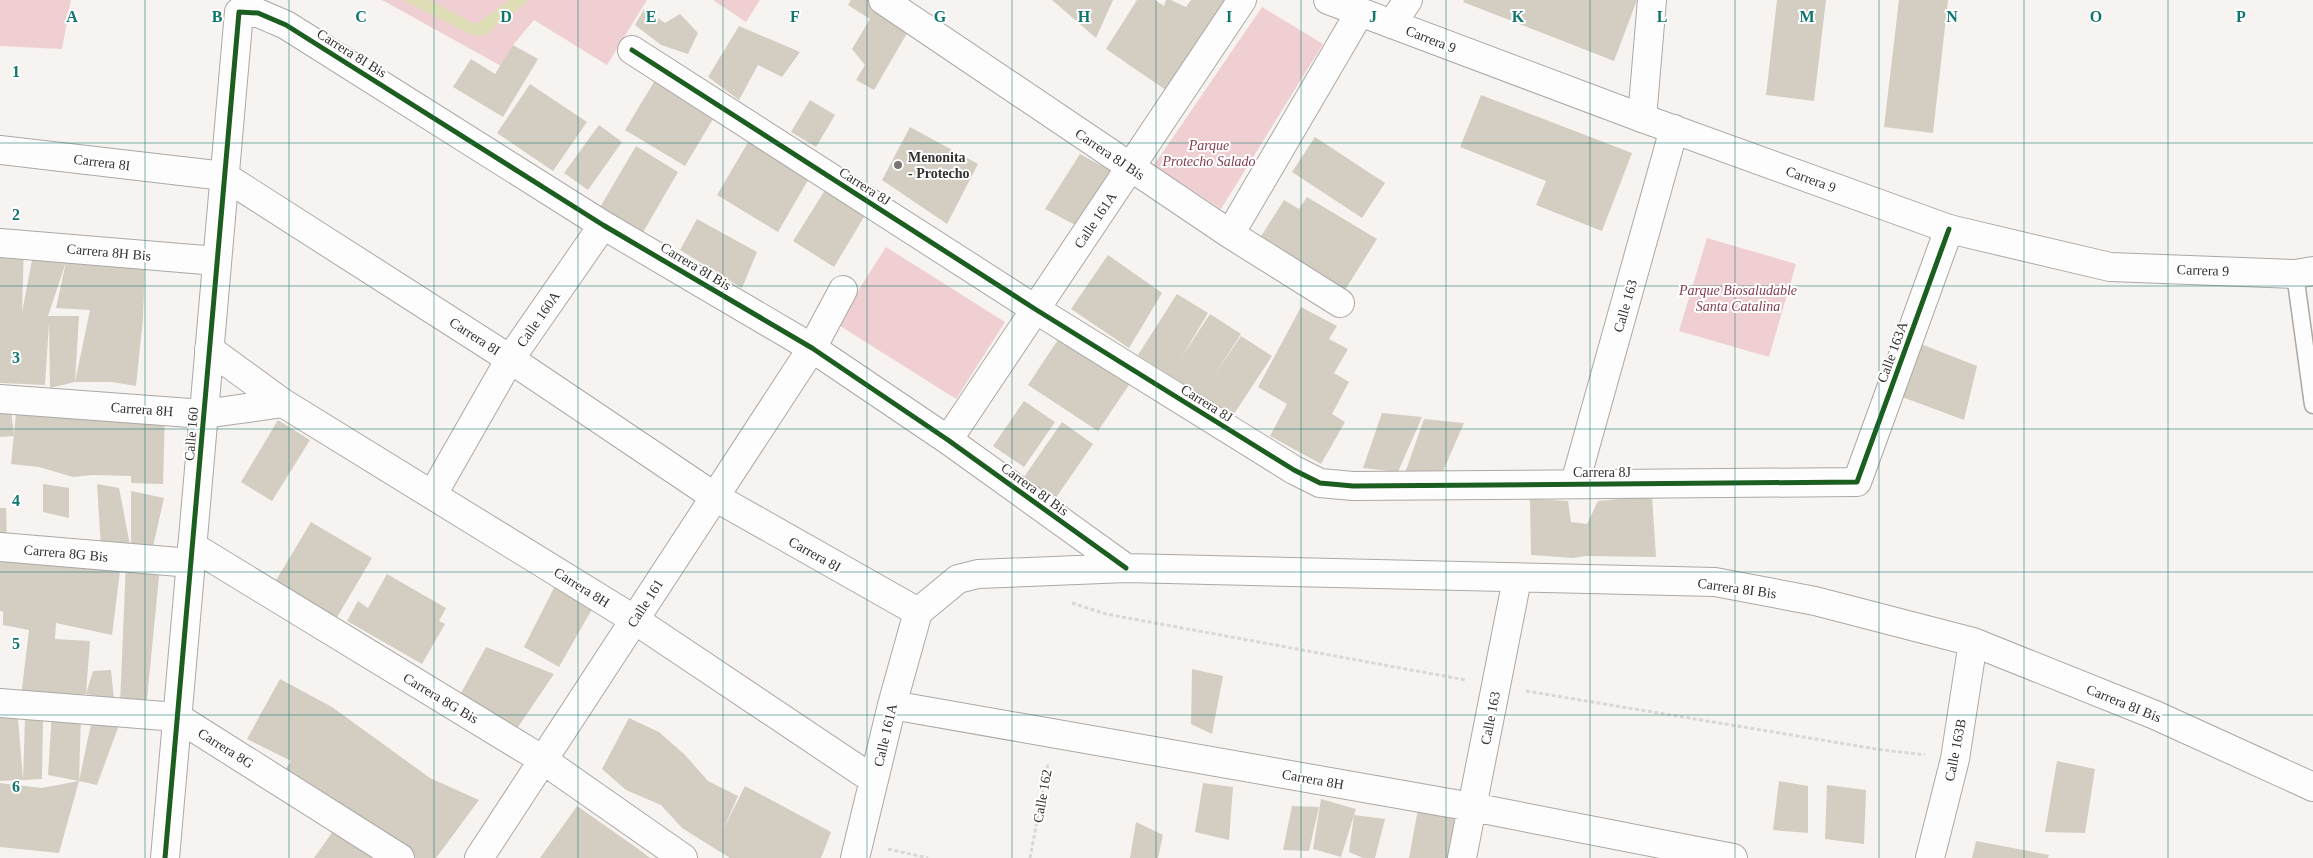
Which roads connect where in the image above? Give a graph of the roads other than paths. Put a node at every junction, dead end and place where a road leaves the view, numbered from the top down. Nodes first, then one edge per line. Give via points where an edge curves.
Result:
1 (883, 0) edge
2 (1242, 0) edge
3 (1328, 0) edge
4 (1408, 0) edge
5 (1652, 0) edge
6 (239, 12) joint
7 (1360, 12) junction
8 (1392, 24) junction
9 (632, 50) dead end
10 (1642, 118) junction
11 (1674, 130) junction
12 (0, 150) edge
13 (1130, 168) junction
14 (224, 176) junction
15 (603, 225) junction
16 (1949, 229) junction
17 (1230, 234) junction
18 (0, 243) edge
19 (217, 261) junction
20 (2304, 272) edge
21 (843, 290) dead end
22 (1340, 303) dead end
23 (1036, 309) junction
24 (812, 348) junction
25 (210, 349) junction
26 (510, 358) junction
27 (0, 400) edge
28 (284, 403) junction
29 (2313, 405) edge
30 (204, 414) junction
31 (948, 440) junction
32 (1857, 482) joint
33 (1575, 483) junction
34 (433, 494) junction
35 (715, 497) junction
36 (0, 547) edge
37 (192, 554) junction
38 (1126, 568) junction
39 (1517, 578) junction
40 (918, 612) junction
41 (635, 620) junction
42 (1973, 642) junction
43 (0, 703) edge
44 (892, 704) junction
45 (177, 717) junction
46 (543, 760) junction
47 (874, 780) junction
48 (2313, 787) edge
49 (1472, 807) junction
50 (856, 852) edge
51 (165, 858) edge
52 (400, 858) edge
53 (479, 858) edge
54 (683, 858) edge
55 (1462, 858) edge
56 (1733, 858) edge
57 (1930, 858) edge

1 - 13 street, Carrera 8J Bis
2 - 13 street, Calle 161A
3 - 7 street, Carrera 9
4 - 8 street
5 - 10 street
6 - 14 street, Calle 160
6 - 15 street, Carrera 8I Bis via 258,13 286,25
7 - 8 street, Carrera 9
7 - 17 street
8 - 10 street, Carrera 9
9 - 23 street, Carrera 8J
10 - 11 street, Carrera 9
11 - 16 street, Carrera 9
11 - 33 street, Calle 163
12 - 14 street, Carrera 8I
13 - 17 street, Carrera 8J Bis
13 - 23 street, Calle 161A
14 - 19 street, Calle 160
14 - 26 street, Carrera 8I
15 - 24 street, Carrera 8I Bis
15 - 26 street, Calle 160A
16 - 20 street, Carrera 9 via 2110,267
16 - 32 street, Calle 163A
17 - 22 street, Carrera 8J Bis
18 - 19 street, Carrera 8H Bis
19 - 25 street, Calle 160
20 - 29 lane
21 - 24 street, Calle 161
23 - 31 street, Calle 161A
23 - 33 street, Carrera 8J via 1320,483 1353,486
24 - 31 street, Carrera 8I Bis
24 - 35 street, Calle 161
25 - 28 street, Carrera 8H
25 - 30 street, Calle 160
26 - 34 street, Calle 160A
26 - 35 street, Carrera 8I
27 - 30 street, Carrera 8H
28 - 30 street, Carrera 8H
28 - 34 street, Carrera 8H
30 - 37 street, Calle 160
31 - 38 street, Carrera 8I Bis
32 - 33 street, Carrera 8J
34 - 41 street, Carrera 8H
35 - 40 street, Carrera 8I
35 - 41 street, Calle 161
36 - 37 street, Carrera 8G Bis
37 - 45 street, Calle 160
37 - 46 street, Carrera 8G Bis
38 - 39 street, Carrera 8I Bis
38 - 40 street, Carrera 8I Bis via 978,574 958,579
39 - 42 street, Carrera 8I Bis via 1714,582 1814,601
39 - 49 street, Calle 163
40 - 44 street, Calle 161A
41 - 46 street, Calle 161
41 - 47 street, Carrera 8H
42 - 48 street, Carrera 8I Bis via 2155,715
42 - 57 street, Calle 163B via 1955,759
43 - 45 street, Carrera 8G
44 - 47 street, Calle 161A
44 - 49 street, Carrera 8H
45 - 51 street, Calle 160
45 - 52 street, Carrera 8G
46 - 53 street, Calle 161
46 - 54 street, Carrera 8G Bis
47 - 50 street, Calle 161A
49 - 55 street, Calle 163
49 - 56 street, Carrera 8H

